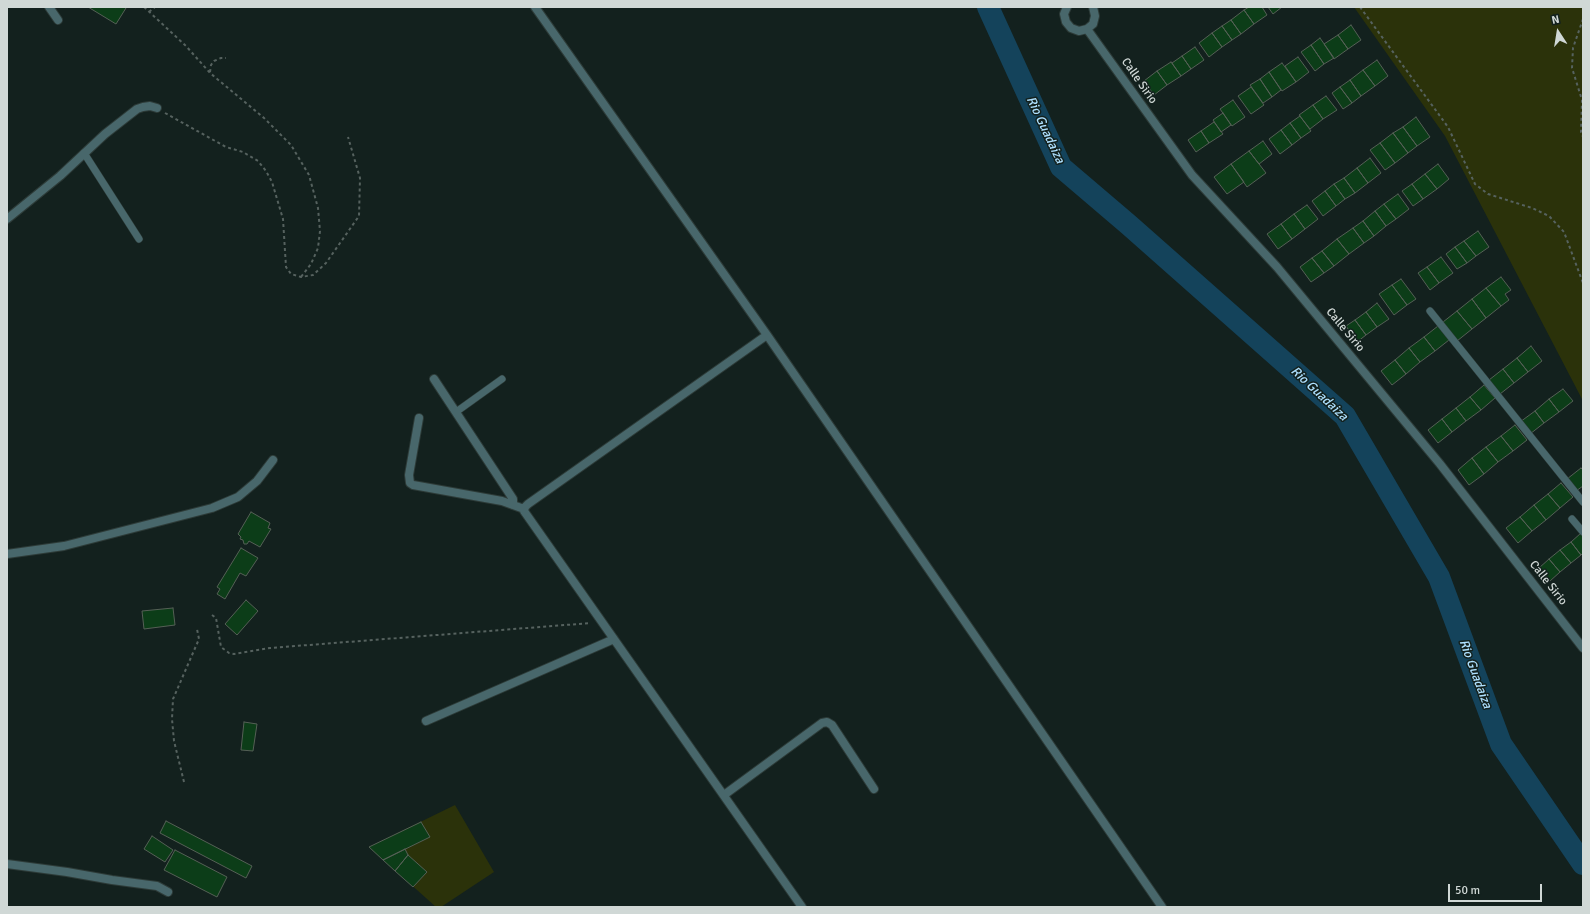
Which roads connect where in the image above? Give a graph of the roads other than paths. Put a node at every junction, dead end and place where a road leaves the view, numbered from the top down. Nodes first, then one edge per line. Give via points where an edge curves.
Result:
1 (49, 7) edge
2 (535, 7) edge
3 (1067, 7) edge
4 (1093, 7) edge
5 (58, 20) dead end
6 (1087, 29) junction
7 (157, 108) road end
8 (84, 153) junction
9 (7, 219) edge
10 (139, 239) dead end
11 (1430, 311) dead end
12 (767, 335) junction
13 (434, 379) dead end
14 (502, 379) dead end
15 (456, 412) junction
16 (419, 418) dead end
17 (273, 460) dead end
18 (1583, 502) edge
19 (513, 505) junction
20 (524, 509) junction
21 (1572, 519) dead end
22 (1583, 532) edge
23 (7, 554) edge
24 (614, 639) junction
25 (1583, 648) edge
26 (426, 721) dead end
27 (874, 789) dead end
28 (724, 795) junction
29 (7, 864) edge
30 (168, 892) dead end
31 (802, 907) edge
32 (1162, 907) edge

1 - 5 street
2 - 12 street
3 - 6 street via 1064,14 1071,28
4 - 6 street via 1093,24
6 - 25 street, Calle Sirio via 1192,176 1288,280 1440,464
7 - 8 street via 143,106 137,109
8 - 9 street
8 - 10 lane
11 - 18 lane
12 - 20 street
12 - 32 street
13 - 15 street
14 - 15 lane
15 - 19 street via 513,499
16 - 19 street via 408,475 412,485
17 - 23 street via 257,480 238,497 212,508 64,546
19 - 20 street
20 - 24 street
21 - 22 lane
24 - 26 street
24 - 28 street
27 - 28 street via 832,725 827,722 822,723
28 - 31 street
29 - 30 street via 158,886

